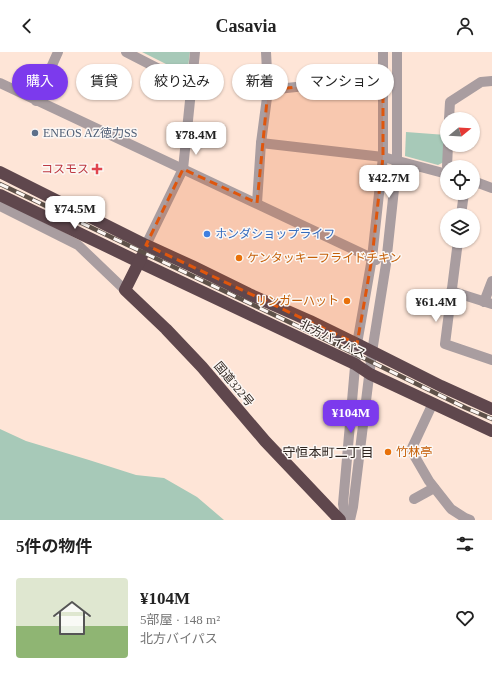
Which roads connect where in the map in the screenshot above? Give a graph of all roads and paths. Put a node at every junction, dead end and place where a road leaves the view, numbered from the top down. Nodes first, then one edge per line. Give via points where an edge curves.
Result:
1 (58, 52) edge
2 (126, 52) edge
3 (195, 52) edge
4 (266, 52) edge
5 (383, 52) edge
6 (396, 52) edge
7 (149, 64) edge
8 (194, 64) edge
9 (267, 64) edge
10 (383, 64) edge
11 (492, 81) edge
12 (0, 83) edge
13 (191, 100) edge
14 (267, 100) edge
15 (383, 100) edge
16 (36, 101) junction
17 (449, 112) edge
18 (261, 143) junction
19 (383, 157) junction
20 (397, 160) junction
21 (184, 169) junction
22 (0, 172) edge
23 (440, 172) edge
24 (480, 184) edge
25 (492, 188) edge
26 (0, 195) edge
27 (257, 203) junction
28 (0, 206) edge
29 (146, 245) junction
30 (457, 248) edge
31 (372, 258) junction
32 (139, 262) junction
33 (386, 264) junction
34 (492, 281) edge
35 (125, 290) junction
36 (451, 292) junction
37 (488, 303) edge
38 (357, 344) junction
39 (372, 352) junction
40 (492, 360) edge
41 (355, 364) junction
42 (370, 374) junction
43 (434, 403) junction
44 (492, 409) edge
45 (492, 431) edge
46 (434, 488) junction
47 (414, 499) dead end
48 (465, 519) edge
49 (340, 520) edge
50 (346, 520) edge
51 (350, 520) edge

1 - 16 street
2 - 7 street
3 - 8 street
4 - 9 street
5 - 10 street
6 - 20 street
11 - 17 street via 481,82 450,102
12 - 16 street
13 - 21 street
14 - 18 street
15 - 19 street
16 - 21 street
18 - 19 street
18 - 27 street
19 - 20 street
19 - 31 street
20 - 23 street
20 - 33 street
21 - 27 street
21 - 29 street
22 - 29 highway
24 - 25 street
26 - 32 highway
27 - 31 street
28 - 35 street via 78,245
29 - 32 highway
29 - 38 highway, 北方バイパス
30 - 36 street
31 - 33 street
31 - 38 street
32 - 35 highway
32 - 41 highway, 北方バイパス
33 - 39 street
34 - 37 street
35 - 49 highway, 国道322号 via 202,367 265,442
36 - 37 street
36 - 40 street via 445,344
38 - 39 highway, 北方バイパス
38 - 41 street
39 - 42 street
39 - 44 highway, 北方バイパス
41 - 42 highway, 北方バイパス
41 - 50 street via 343,504
42 - 43 highway, 北方バイパス
42 - 51 street
43 - 45 highway, 北方バイパス
43 - 46 street via 411,450
46 - 47 street
46 - 48 street via 451,509

